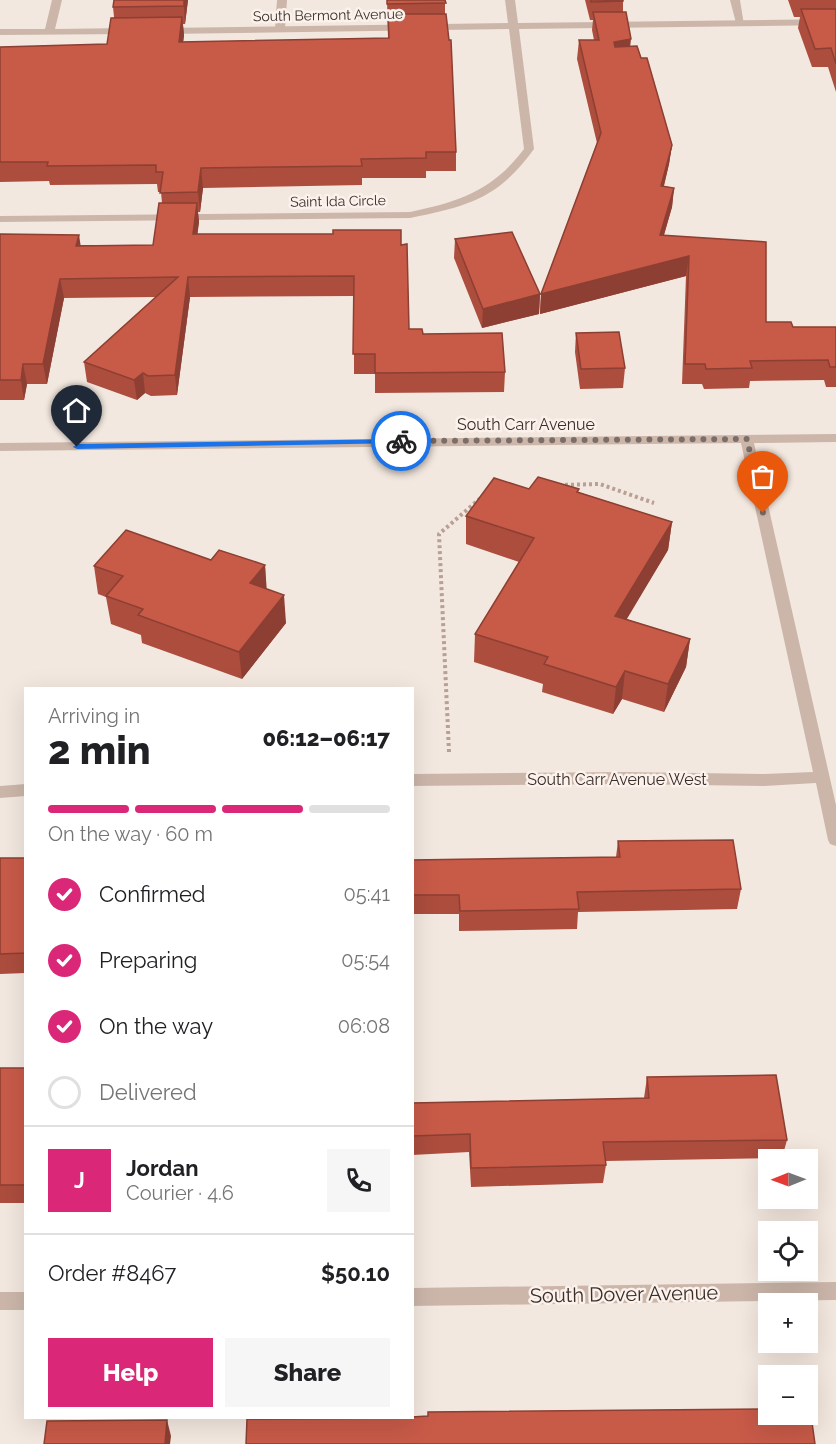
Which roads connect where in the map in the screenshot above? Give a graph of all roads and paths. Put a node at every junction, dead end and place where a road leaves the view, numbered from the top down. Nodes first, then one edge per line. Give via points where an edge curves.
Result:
1 (57, 0) edge
2 (282, 0) edge
3 (510, 0) edge
4 (735, 0) edge
5 (836, 22) edge
6 (741, 23) junction
7 (512, 26) junction
8 (280, 29) junction
9 (142, 31) edge
10 (153, 31) edge
11 (0, 32) edge
12 (50, 32) junction
13 (0, 219) edge
14 (836, 438) edge
15 (747, 439) junction
16 (0, 447) edge
17 (554, 485) edge
18 (490, 495) edge
19 (654, 503) dead end
20 (820, 777) junction
21 (450, 779) junction
22 (414, 780) edge
23 (24, 790) edge
24 (0, 792) edge
25 (836, 840) edge
26 (836, 1291) edge
27 (414, 1297) edge
28 (0, 1301) edge
29 (24, 1301) edge

1 - 12 street
2 - 8 street
3 - 7 street
4 - 6 street
5 - 6 street, South Bermont Avenue
6 - 7 street, South Bermont Avenue
7 - 8 street, South Bermont Avenue
7 - 13 street, Saint Ida Circle via 529,150 508,176 488,191 450,207 410,215
8 - 10 street, South Bermont Avenue
9 - 12 street
11 - 12 street
14 - 15 street, South Carr Avenue
15 - 16 street, South Carr Avenue
15 - 20 street
17 - 19 path via 600,484
18 - 21 path via 480,497 439,534
20 - 21 street, South Carr Avenue West
20 - 25 street
21 - 22 street, South Carr Avenue West
23 - 24 street
26 - 27 street, South Dover Avenue
28 - 29 street

